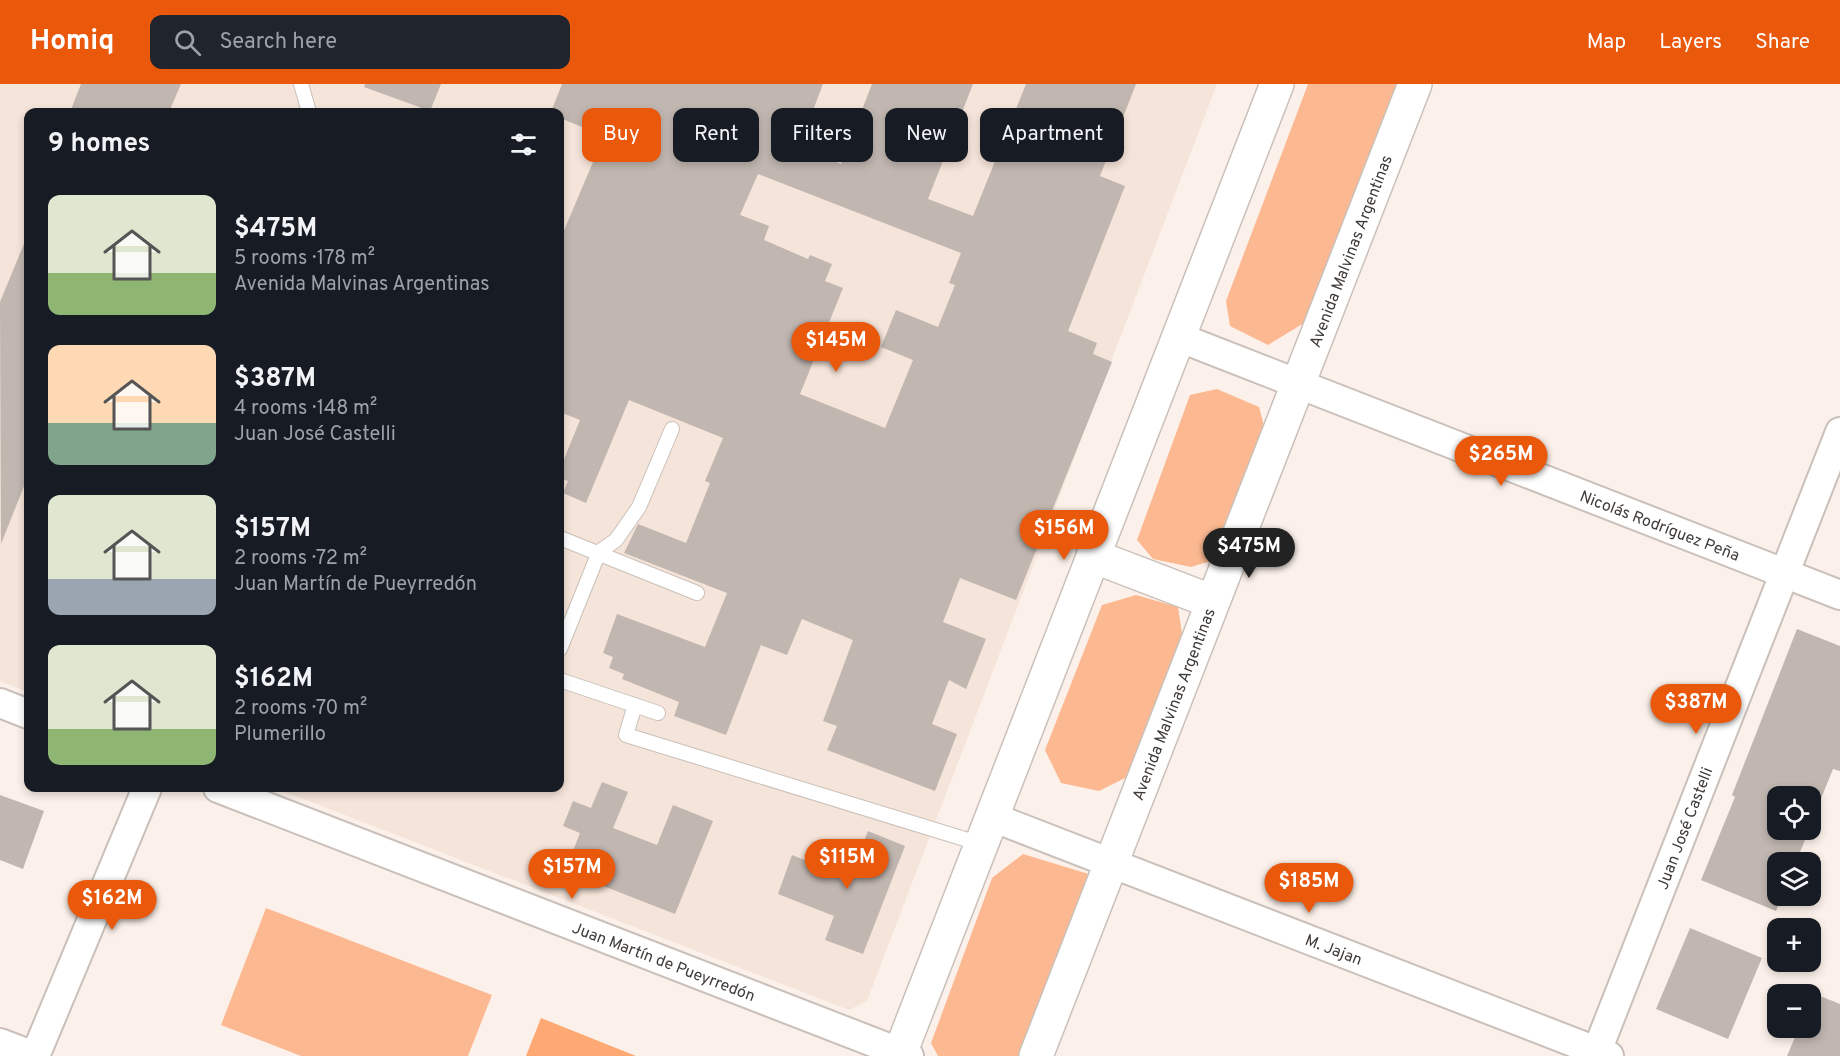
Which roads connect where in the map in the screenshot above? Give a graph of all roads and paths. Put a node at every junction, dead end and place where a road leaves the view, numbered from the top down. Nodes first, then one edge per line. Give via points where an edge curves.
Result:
1 (301, 84) edge
2 (1277, 84) edge
3 (1415, 84) edge
4 (308, 108) edge
5 (1178, 337) junction
6 (1298, 384) junction
7 (672, 429) dead end
8 (1840, 432) edge
9 (564, 539) edge
10 (599, 552) junction
11 (1093, 556) junction
12 (1784, 573) junction
13 (697, 593) dead end
14 (1840, 595) edge
15 (1213, 602) junction
16 (564, 639) edge
17 (564, 681) edge
18 (0, 703) edge
19 (635, 705) junction
20 (24, 712) edge
21 (658, 713) dead end
22 (145, 792) edge
23 (228, 792) edge
24 (986, 831) junction
25 (1111, 862) junction
26 (0, 1043) edge
27 (1600, 1054) edge
28 (903, 1055) edge
29 (34, 1056) edge
30 (1036, 1056) edge

1 - 4 lane
2 - 5 main road
3 - 6 main road, Avenida Malvinas Argentinas
5 - 6 street, Nicolás Rodríguez Peña
5 - 11 main road
6 - 12 street, Nicolás Rodríguez Peña
6 - 15 main road, Avenida Malvinas Argentinas
7 - 10 lane via 639,507 616,540
8 - 12 street, Juan José Castelli
9 - 10 lane
10 - 13 lane
10 - 16 lane
11 - 15 main road
11 - 24 main road
12 - 14 street, Nicolás Rodríguez Peña
12 - 27 street, Juan José Castelli
15 - 25 main road, Avenida Malvinas Argentinas
17 - 19 lane
18 - 20 street
19 - 21 lane
19 - 24 lane via 626,735
22 - 29 street
23 - 28 street, Juan Martín de Pueyrredón
24 - 25 street, M. Jajan
24 - 28 main road
25 - 27 street, M. Jajan
25 - 30 main road, Avenida Malvinas Argentinas
26 - 29 street

